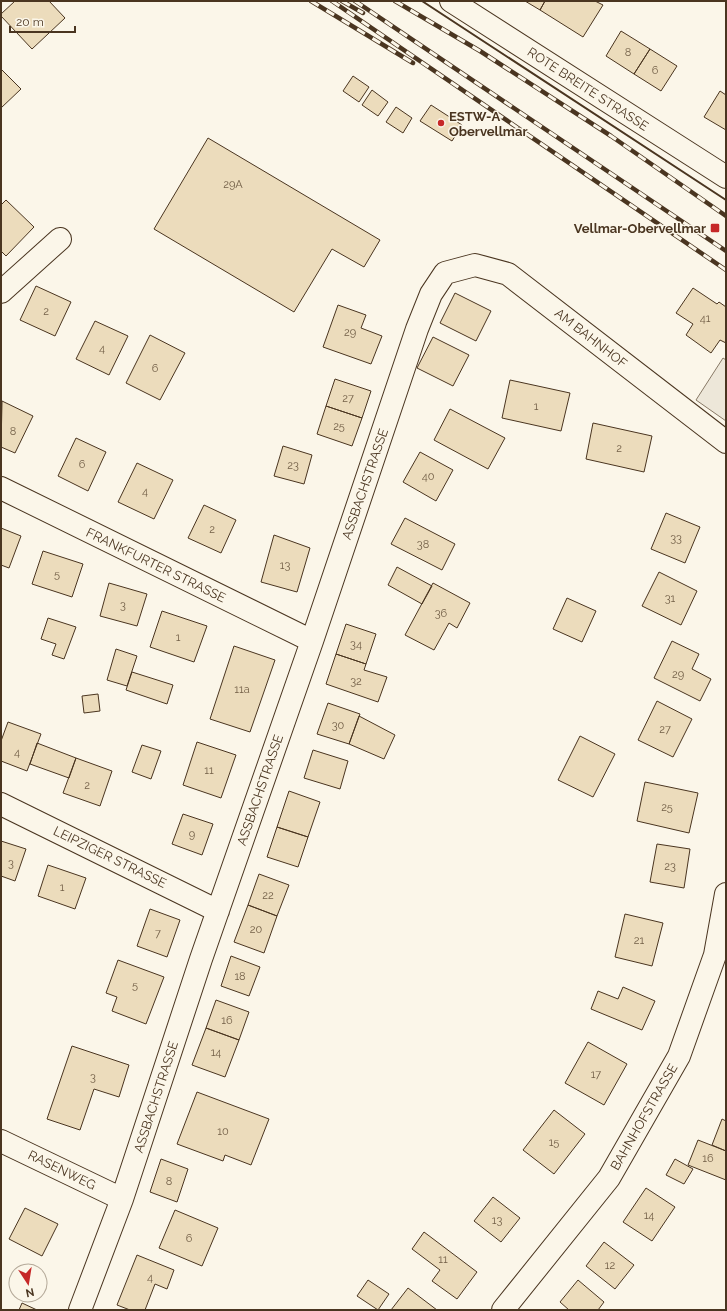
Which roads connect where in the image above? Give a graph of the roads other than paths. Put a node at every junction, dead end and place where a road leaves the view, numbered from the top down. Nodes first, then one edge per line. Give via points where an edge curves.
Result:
1 (451, 1) edge
2 (726, 177) edge
3 (60, 239) dead end
4 (445, 273) joint
5 (1, 292) edge
6 (726, 442) edge
7 (1, 488) edge
8 (312, 641) junction
9 (1, 804) edge
10 (726, 894) edge
11 (218, 911) junction
12 (1, 1140) edge
13 (122, 1199) junction
14 (80, 1310) edge
15 (503, 1310) edge

1 - 2 street, ROTE BREITE STRASSE
3 - 5 street
4 - 6 street, AM BAHNHOF via 475,265 508,274
4 - 8 street, ASSBACHSTRASSE via 431,294 417,329
7 - 8 street, FRANKFURTER STRASSE
8 - 11 street, ASSBACHSTRASSE
9 - 11 street, LEIPZIGER STRASSE
10 - 15 street, BAHNHOFSTRASSE via 715,955 678,1056 609,1178
11 - 13 street, ASSBACHSTRASSE
12 - 13 street, RASENWEG
13 - 14 street, ASSBACHSTRASSE

